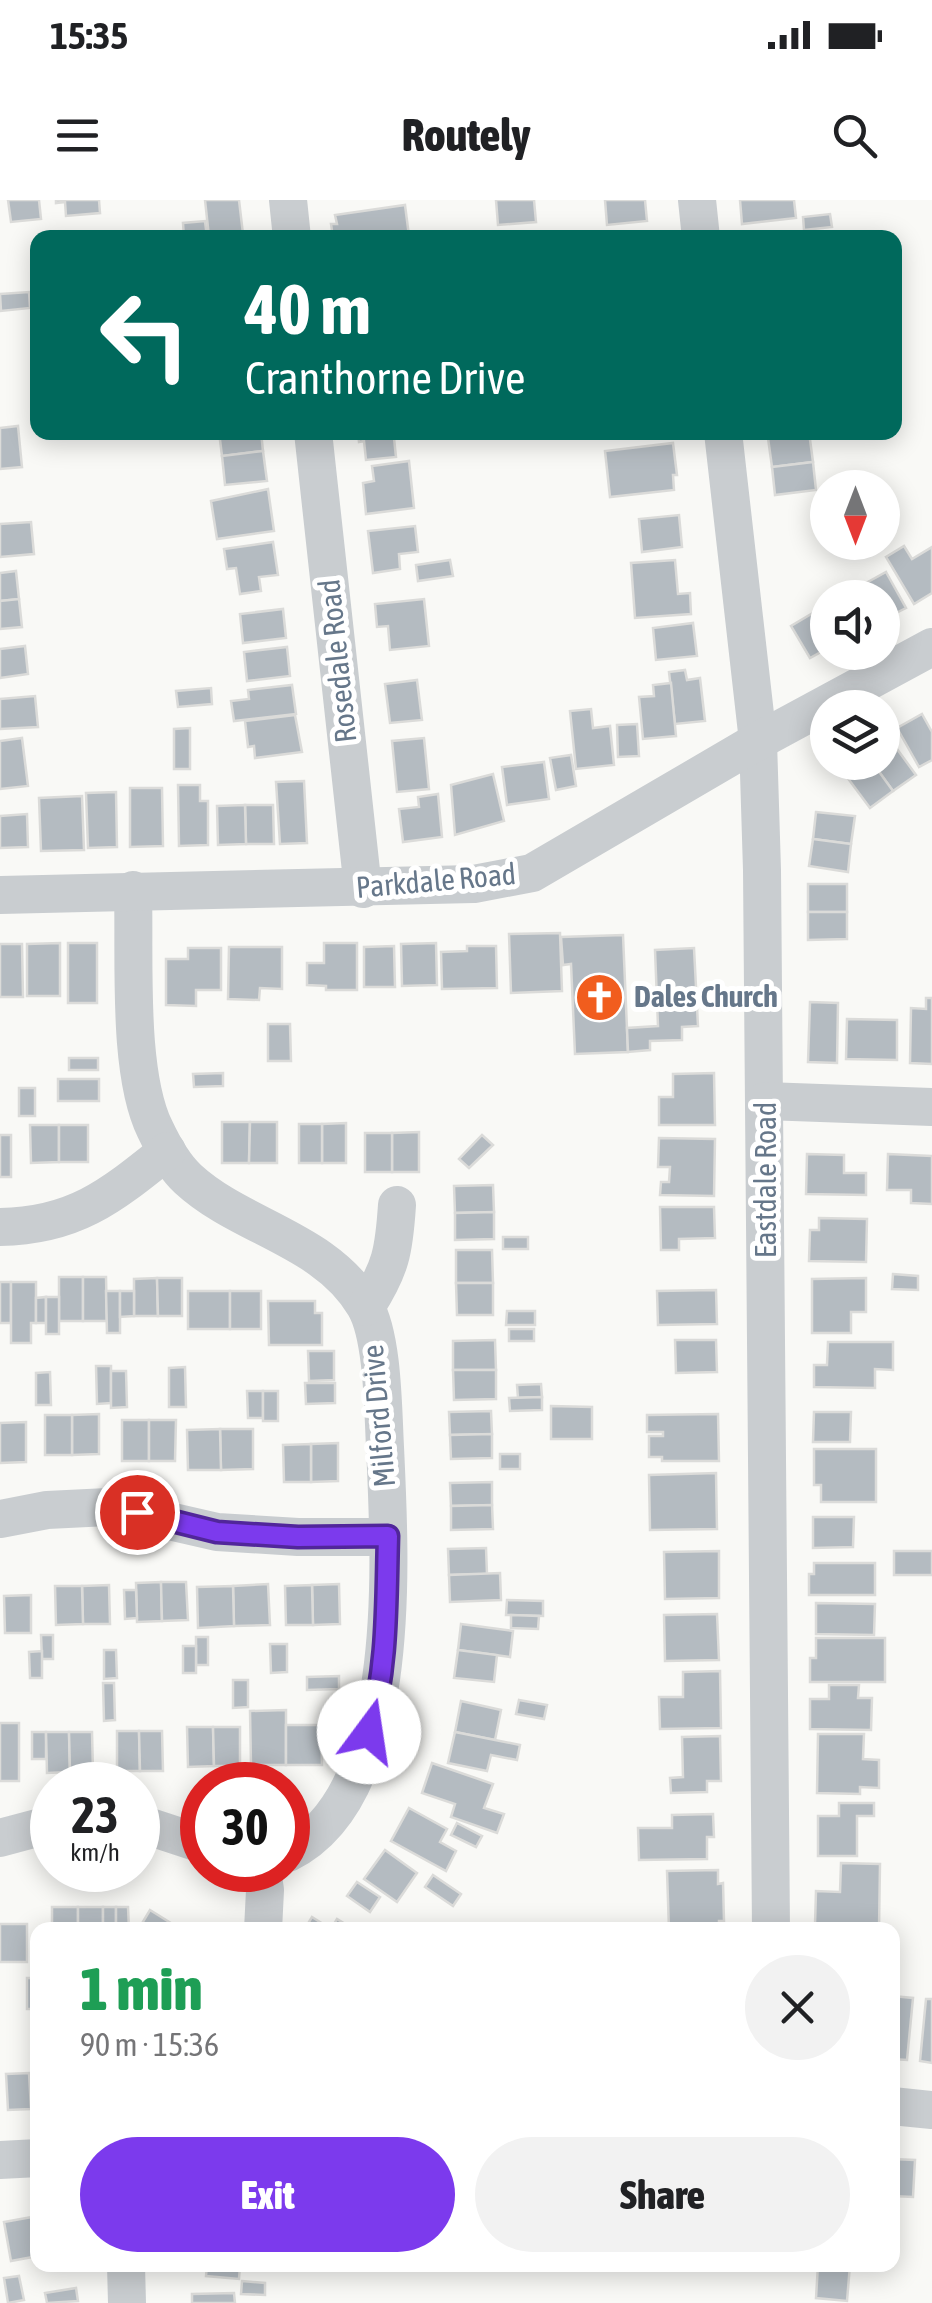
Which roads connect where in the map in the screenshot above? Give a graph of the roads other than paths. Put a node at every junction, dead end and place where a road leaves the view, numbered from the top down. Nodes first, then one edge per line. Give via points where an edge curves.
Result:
1 (288, 200) edge
2 (697, 200) edge
3 (291, 230) edge
4 (700, 230) edge
5 (315, 440) edge
6 (724, 440) edge
7 (932, 648) edge
8 (758, 740) junction
9 (363, 888) junction
10 (133, 890) junction
11 (0, 894) edge
12 (765, 1100) junction
13 (932, 1108) edge
14 (166, 1151) junction
15 (397, 1205) dead end
16 (0, 1228) edge
17 (366, 1307) junction
18 (0, 1519) edge
19 (388, 1536) junction
20 (30, 1830) edge
21 (0, 1838) edge
22 (310, 1838) edge
23 (265, 1892) edge
24 (263, 1922) edge
25 (771, 1922) edge
26 (900, 2107) edge
27 (932, 2110) edge
28 (30, 2158) edge
29 (0, 2160) edge
30 (126, 2272) edge
31 (127, 2303) edge

1 - 3 street
2 - 4 street
5 - 9 street, Rosedale Road
6 - 8 street, Eastdale Road
7 - 8 street, Parkdale Road
8 - 9 street, Parkdale Road via 532,873 474,884
8 - 12 street, Eastdale Road
9 - 10 street, Parkdale Road
10 - 11 street, Parkdale Road
10 - 14 street, Milford Drive via 138,1073 144,1106
12 - 13 street
12 - 25 street, Eastdale Road
14 - 16 street via 78,1214
14 - 17 street, Milford Drive via 208,1195 323,1262
15 - 17 street, Milford Drive via 394,1254
17 - 19 street, Milford Drive via 380,1364
18 - 19 street via 108,1508 217,1532
19 - 22 street, Milford Drive via 380,1695 342,1805
20 - 21 street
23 - 24 street
26 - 27 street
28 - 29 street
30 - 31 street

